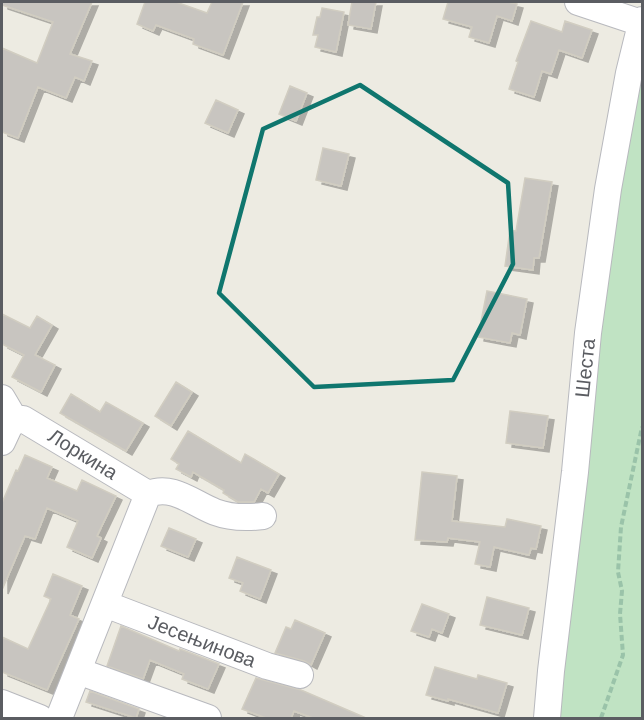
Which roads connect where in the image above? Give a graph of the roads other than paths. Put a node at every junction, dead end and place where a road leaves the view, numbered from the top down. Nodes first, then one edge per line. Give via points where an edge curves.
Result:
1 (578, 2) edge
2 (642, 22) edge
3 (2, 398) edge
4 (15, 420) junction
5 (2, 442) edge
6 (148, 494) junction
7 (263, 516) dead end
8 (105, 604) junction
9 (78, 670) junction
10 (300, 675) dead end
11 (2, 703) edge
12 (40, 718) edge
13 (59, 718) edge
14 (208, 718) edge
15 (547, 718) edge

1 - 2 street
2 - 15 street, Шеста via 608,189 591,311
3 - 4 street
4 - 5 street
4 - 6 street, Лоркина via 30,422
6 - 7 street via 167,490 215,512 248,518
6 - 8 street
8 - 9 street
8 - 10 street, Јесењинова
9 - 13 street
9 - 14 street
11 - 12 street

